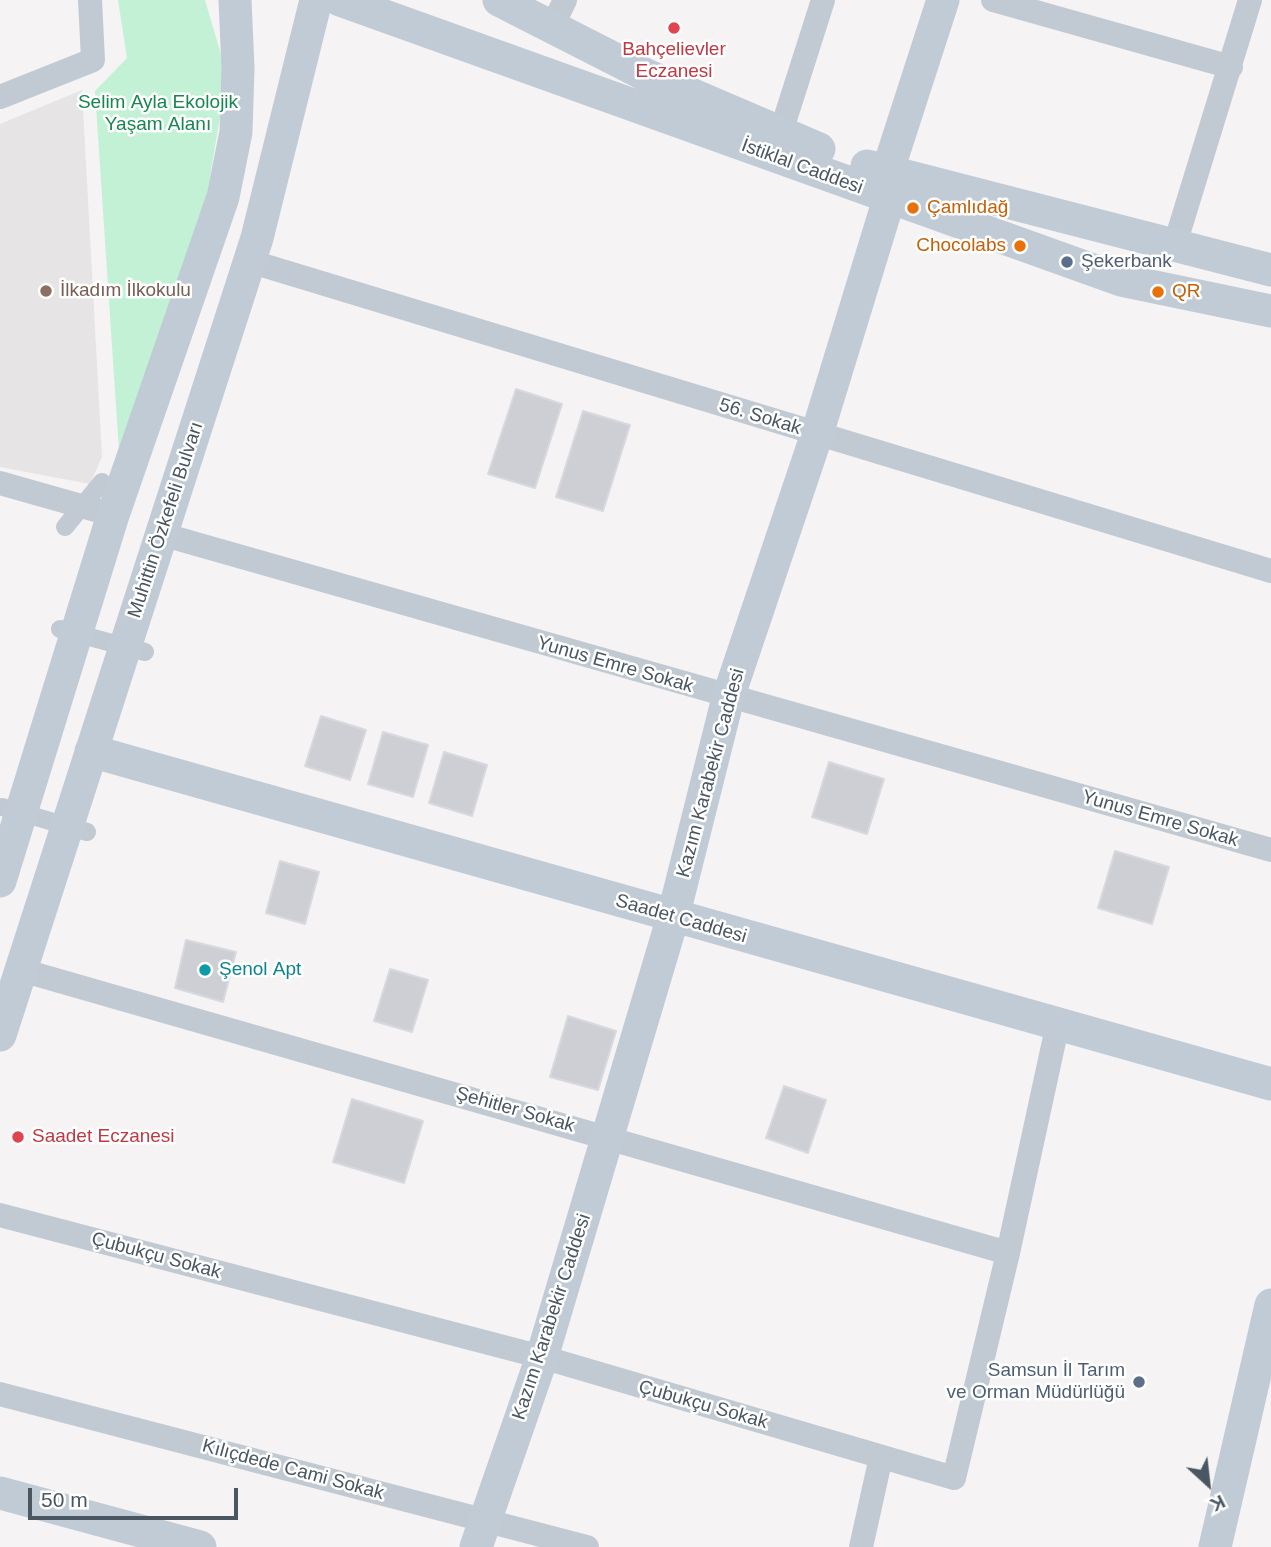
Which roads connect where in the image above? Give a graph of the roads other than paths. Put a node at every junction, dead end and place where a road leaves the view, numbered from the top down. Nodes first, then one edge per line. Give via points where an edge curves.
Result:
1 (90, 0) edge
2 (235, 0) edge
3 (316, 0) edge
4 (340, 0) edge
5 (499, 0) edge
6 (823, 0) edge
7 (943, 0) edge
8 (993, 0) edge
9 (1250, 0) edge
10 (558, 14) edge
11 (1231, 67) junction
12 (0, 97) edge
13 (780, 135) junction
14 (888, 186) junction
15 (1175, 244) junction
16 (249, 261) junction
17 (1271, 271) edge
18 (1271, 311) edge
19 (817, 434) junction
20 (102, 482) dead end
21 (0, 483) edge
22 (98, 510) junction
23 (65, 527) dead end
24 (161, 534) junction
25 (1271, 571) edge
26 (68, 631) junction
27 (135, 650) junction
28 (728, 698) junction
29 (92, 751) junction
30 (12, 810) junction
31 (77, 829) junction
32 (1271, 850) edge
33 (0, 881) edge
34 (673, 917) junction
35 (21, 970) junction
36 (1058, 1023) junction
37 (0, 1035) edge
38 (1271, 1084) edge
39 (609, 1136) junction
40 (0, 1215) edge
41 (1008, 1253) junction
42 (1270, 1313) edge
43 (542, 1357) junction
44 (0, 1394) edge
45 (881, 1457) junction
46 (0, 1493) edge
47 (480, 1533) edge
48 (200, 1547) edge
49 (587, 1547) edge
50 (861, 1547) edge
51 (1215, 1547) edge

1 - 12 street via 93,60
2 - 22 main road via 236,132 223,197
3 - 16 main road, Muhittin Özkefeli Bulvarı
4 - 14 main road, İstiklal Caddesi
5 - 10 main road, İstiklal Caddesi
6 - 13 street
7 - 14 main road, Kazım Karabekir Caddesi
8 - 11 street
9 - 11 street
10 - 13 main road, İstiklal Caddesi
11 - 15 street
13 - 14 main road, İstiklal Caddesi
14 - 15 main road, İstiklal Caddesi
14 - 18 main road, İstiklal Caddesi via 1121,280
14 - 19 main road, Kazım Karabekir Caddesi
15 - 17 main road, İstiklal Caddesi
16 - 19 street, 56. Sokak
16 - 24 main road, Muhittin Özkefeli Bulvarı
19 - 25 street, 56. Sokak
19 - 28 main road, Kazım Karabekir Caddesi
20 - 22 street
21 - 22 street
22 - 23 street
22 - 26 main road
24 - 27 main road, Muhittin Özkefeli Bulvarı
24 - 28 street, Yunus Emre Sokak
26 - 27 street
26 - 30 main road
27 - 29 main road, Muhittin Özkefeli Bulvarı
28 - 32 street, Yunus Emre Sokak
28 - 34 main road, Kazım Karabekir Caddesi
29 - 31 main road, Muhittin Özkefeli Bulvarı
29 - 34 main road, Saadet Caddesi
30 - 31 street
30 - 33 main road
31 - 35 main road, Muhittin Özkefeli Bulvarı
34 - 36 main road, Saadet Caddesi
34 - 39 main road, Kazım Karabekir Caddesi
35 - 37 main road, Muhittin Özkefeli Bulvarı
35 - 39 street, Şehitler Sokak
36 - 38 main road, Saadet Caddesi
36 - 41 street, Çubukçu Sokak
39 - 41 street, Şehitler Sokak
39 - 43 main road, Kazım Karabekir Caddesi
40 - 43 street, Çubukçu Sokak
41 - 45 street, Çubukçu Sokak via 954,1478
42 - 51 main road
43 - 45 street, Çubukçu Sokak
43 - 47 main road, Kazım Karabekir Caddesi
44 - 47 street, Kılıçdede Cami Sokak
45 - 50 street
46 - 48 main road
47 - 49 street, Kılıçdede Cami Sokak

